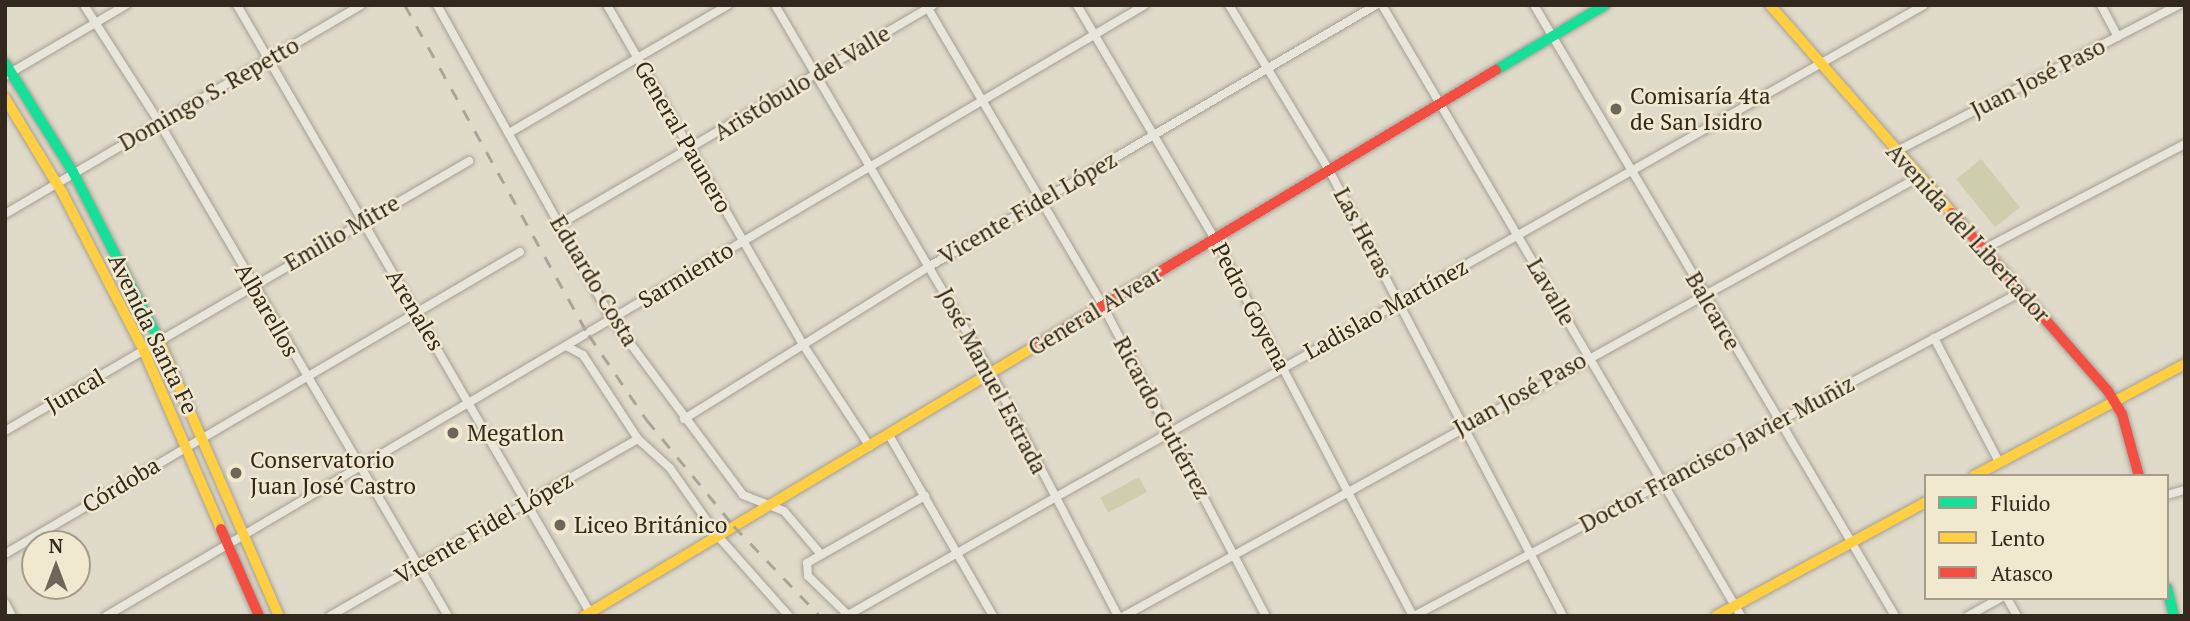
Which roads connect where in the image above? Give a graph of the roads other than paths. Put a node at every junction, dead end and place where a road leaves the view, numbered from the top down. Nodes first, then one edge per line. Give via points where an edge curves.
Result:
1 (84, 5) edge
2 (127, 5) edge
3 (237, 5) edge
4 (362, 5) edge
5 (437, 5) edge
6 (607, 5) edge
7 (727, 5) edge
8 (775, 5) edge
9 (1077, 5) edge
10 (1144, 5) edge
11 (1229, 5) edge
12 (1376, 5) edge
13 (1382, 5) edge
14 (1534, 5) edge
15 (1605, 5) edge
16 (1770, 5) edge
17 (1924, 5) edge
18 (2101, 5) edge
19 (2179, 5) edge
20 (930, 7) edge
21 (95, 24) junction
22 (1094, 35) junction
23 (1552, 37) junction
24 (2118, 37) junction
25 (638, 58) junction
26 (269, 60) junction
27 (1822, 64) junction
28 (7, 70) edge
29 (1267, 70) junction
30 (817, 75) junction
31 (5, 98) edge
32 (984, 100) junction
33 (1440, 104) junction
34 (159, 122) junction
35 (509, 133) junction
36 (1154, 134) junction
37 (2185, 144) edge
38 (691, 149) junction
39 (1896, 151) junction
40 (469, 160) dead end
41 (872, 166) junction
42 (1329, 170) junction
43 (73, 172) junction
44 (1630, 173) junction
45 (1919, 177) junction
46 (56, 182) junction
47 (1043, 202) junction
48 (5, 214) edge
49 (362, 221) junction
50 (560, 224) junction
51 (1517, 235) junction
52 (1215, 239) junction
53 (742, 242) junction
54 (1984, 249) junction
55 (520, 252) dead end
56 (930, 266) junction
57 (253, 286) junction
58 (2021, 292) junction
59 (1702, 293) junction
60 (1400, 302) junction
61 (1103, 306) junction
62 (417, 312) junction
63 (612, 319) junction
64 (1934, 338) junction
65 (160, 341) junction
66 (802, 344) junction
67 (568, 347) junction
68 (145, 351) junction
69 (1589, 357) junction
70 (2185, 364) edge
71 (1283, 366) junction
72 (991, 373) junction
73 (306, 379) junction
74 (2115, 400) junction
75 (470, 403) junction
76 (684, 418) junction
77 (1777, 422) junction
78 (1464, 425) junction
79 (1168, 430) junction
80 (5, 431) edge
81 (890, 435) junction
82 (202, 437) junction
83 (638, 439) junction
84 (186, 446) junction
85 (870, 447) junction
86 (1999, 462) junction
87 (358, 467) junction
88 (1978, 474) edge
89 (2138, 474) edge
90 (1662, 481) junction
91 (1347, 490) junction
92 (925, 496) junction
93 (1055, 498) junction
94 (528, 502) junction
95 (1924, 503) edge
96 (770, 505) junction
97 (244, 534) junction
98 (717, 535) junction
99 (1851, 542) junction
100 (227, 544) junction
101 (819, 552) junction
102 (958, 554) junction
103 (1234, 554) junction
104 (1530, 554) junction
105 (5, 555) edge
106 (419, 565) junction
107 (2169, 596) edge
108 (1996, 600) edge
109 (2008, 600) edge
110 (5, 603) edge
111 (1738, 611) edge
112 (589, 614) edge
113 (12, 616) edge
114 (106, 616) edge
115 (259, 616) edge
116 (279, 616) edge
117 (330, 616) edge
118 (448, 616) edge
119 (789, 616) edge
120 (848, 616) edge
121 (993, 616) edge
122 (1118, 616) edge
123 (1124, 616) edge
124 (1266, 616) edge
125 (1413, 616) edge
126 (1563, 616) edge
127 (1716, 616) edge
128 (1895, 616) edge
129 (1968, 616) edge
130 (2017, 616) edge
131 (2174, 616) edge

1 - 21 street, Albarellos
2 - 21 street
3 - 26 street, Arenales
4 - 26 street, Domingo S. Repetto
5 - 35 street, Eduardo Costa
6 - 25 street, General Paunero
7 - 25 street
8 - 30 street, José Manuel Estrada
9 - 22 street, Pedro Goyena
10 - 22 street, Sarmiento
11 - 29 street, Las Heras
12 - 29 street, Vicente Fidel López
13 - 33 street, Lavalle
14 - 23 street, Balcarce
15 - 23 main road, General Alvear
16 - 27 main road, Avenida del Libertador
17 - 27 street, Ladislao Martínez
18 - 24 street
19 - 24 street, Juan José Paso
20 - 30 street, Aristóbulo del Valle
20 - 32 street, Ricardo Gutiérrez
21 - 28 street
21 - 34 street, Albarellos
22 - 32 street, Sarmiento
22 - 36 street, Pedro Goyena
23 - 33 main road, General Alvear
23 - 44 street, Balcarce
24 - 39 street, Juan José Paso
25 - 35 street
25 - 38 street, General Paunero
26 - 34 street, Domingo S. Repetto
26 - 49 street, Arenales
27 - 39 main road, Avenida del Libertador
27 - 44 street, Ladislao Martínez
28 - 43 main road, Avenida Santa Fe
29 - 36 street, Vicente Fidel López
29 - 42 street, Las Heras
30 - 38 street, Aristóbulo del Valle
30 - 41 street, José Manuel Estrada
31 - 46 main road, Avenida Santa Fe
32 - 41 street, Sarmiento
32 - 47 street, Ricardo Gutiérrez
33 - 42 main road, General Alvear
33 - 51 street, Lavalle
34 - 43 street, Domingo S. Repetto
34 - 57 street, Albarellos
35 - 50 street, Eduardo Costa
36 - 47 street, Vicente Fidel López
36 - 52 street, Pedro Goyena
37 - 54 street
38 - 50 street, Aristóbulo del Valle
38 - 53 street, General Paunero
39 - 45 main road, Avenida del Libertador
40 - 49 street, Emilio Mitre
41 - 53 street, Sarmiento
41 - 56 street, José Manuel Estrada
42 - 52 main road, General Alvear
42 - 60 street, Las Heras
43 - 46 street, Domingo S. Repetto
43 - 65 main road, Avenida Santa Fe
44 - 51 street, Ladislao Martínez
44 - 59 street, Balcarce
45 - 54 main road, Avenida del Libertador
45 - 59 street, Juan José Paso
46 - 48 street, Domingo S. Repetto
46 - 68 main road, Avenida Santa Fe
47 - 56 street, Vicente Fidel López
47 - 61 street, Ricardo Gutiérrez
49 - 57 street, Emilio Mitre
49 - 62 street, Arenales
50 - 63 street, Eduardo Costa
51 - 60 street, Ladislao Martínez
51 - 69 street, Lavalle
52 - 61 main road, General Alvear
52 - 71 street, Pedro Goyena
53 - 63 street, Sarmiento
53 - 66 street, General Paunero
54 - 58 main road, Avenida del Libertador
55 - 62 street
56 - 66 street, Vicente Fidel López
56 - 72 street, José Manuel Estrada
57 - 65 street, Emilio Mitre
57 - 73 street, Albarellos
58 - 64 street, Doctor Francisco Javier Muñiz
58 - 74 main road, Avenida del Libertador
59 - 69 street, Juan José Paso
59 - 77 street, Balcarce
60 - 71 street, Ladislao Martínez
60 - 78 street, Las Heras
61 - 72 main road, General Alvear
61 - 79 street, Ricardo Gutiérrez
62 - 73 street
62 - 75 street, Arenales
63 - 67 street, Sarmiento
63 - 76 street, Eduardo Costa
64 - 77 street, Doctor Francisco Javier Muñiz
64 - 86 street
65 - 68 street, Emilio Mitre
65 - 82 main road, Avenida Santa Fe
66 - 76 street, Vicente Fidel López
66 - 85 street, General Paunero
67 - 75 street, Sarmiento
67 - 83 street via 583,355
68 - 80 street, Juncal
68 - 84 main road, Avenida Santa Fe
69 - 78 street, Juan José Paso
69 - 90 street, Lavalle
70 - 74 main road
71 - 79 street, Ladislao Martínez
71 - 91 street, Pedro Goyena
72 - 81 main road, General Alvear
72 - 93 street, José Manuel Estrada
73 - 82 street
73 - 87 street, Albarellos
74 - 86 main road
74 - 89 main road, Avenida del Libertador
75 - 87 street, Sarmiento
75 - 94 street, Arenales
76 - 96 street, Eduardo Costa via 743,495
77 - 90 street, Doctor Francisco Javier Muñiz
77 - 99 street, Balcarce
78 - 91 street, Juan José Paso
78 - 104 street, Las Heras
79 - 93 street, Ladislao Martínez
79 - 103 street, Ricardo Gutiérrez
81 - 85 main road, General Alvear
81 - 92 street
82 - 84 street, Córdoba
82 - 97 main road, Avenida Santa Fe
83 - 94 street, Vicente Fidel López
83 - 98 street via 670,468
84 - 100 main road, Avenida Santa Fe
84 - 105 street, Córdoba
85 - 96 main road, General Alvear
86 - 88 main road
87 - 97 street, Sarmiento
87 - 106 street, Albarellos
90 - 104 street, Doctor Francisco Javier Muñiz
90 - 111 street, Lavalle
91 - 103 street, Juan José Paso
91 - 125 street, Pedro Goyena
92 - 101 street
92 - 102 street
93 - 102 street, Ladislao Martínez
93 - 122 street, José Manuel Estrada
94 - 106 street, Vicente Fidel López
94 - 112 street, Arenales
95 - 99 main road
96 - 98 main road, General Alvear
96 - 101 street, Eduardo Costa via 784,511
97 - 100 street, Sarmiento
97 - 116 main road, Avenida Santa Fe
98 - 112 main road, General Alvear
98 - 119 street
99 - 111 main road
99 - 128 street, Balcarce
100 - 114 street, Sarmiento
100 - 115 main road, Avenida Santa Fe
101 - 120 street via 805,569
102 - 120 street, Ladislao Martínez
102 - 121 street
103 - 123 street, Juan José Paso
103 - 124 street, Ricardo Gutiérrez
104 - 125 street, Doctor Francisco Javier Muñiz
104 - 126 street, Las Heras
106 - 117 street, Vicente Fidel López
106 - 118 street, Albarellos
107 - 131 main road
108 - 129 street
109 - 130 street
110 - 113 street
111 - 127 main road

